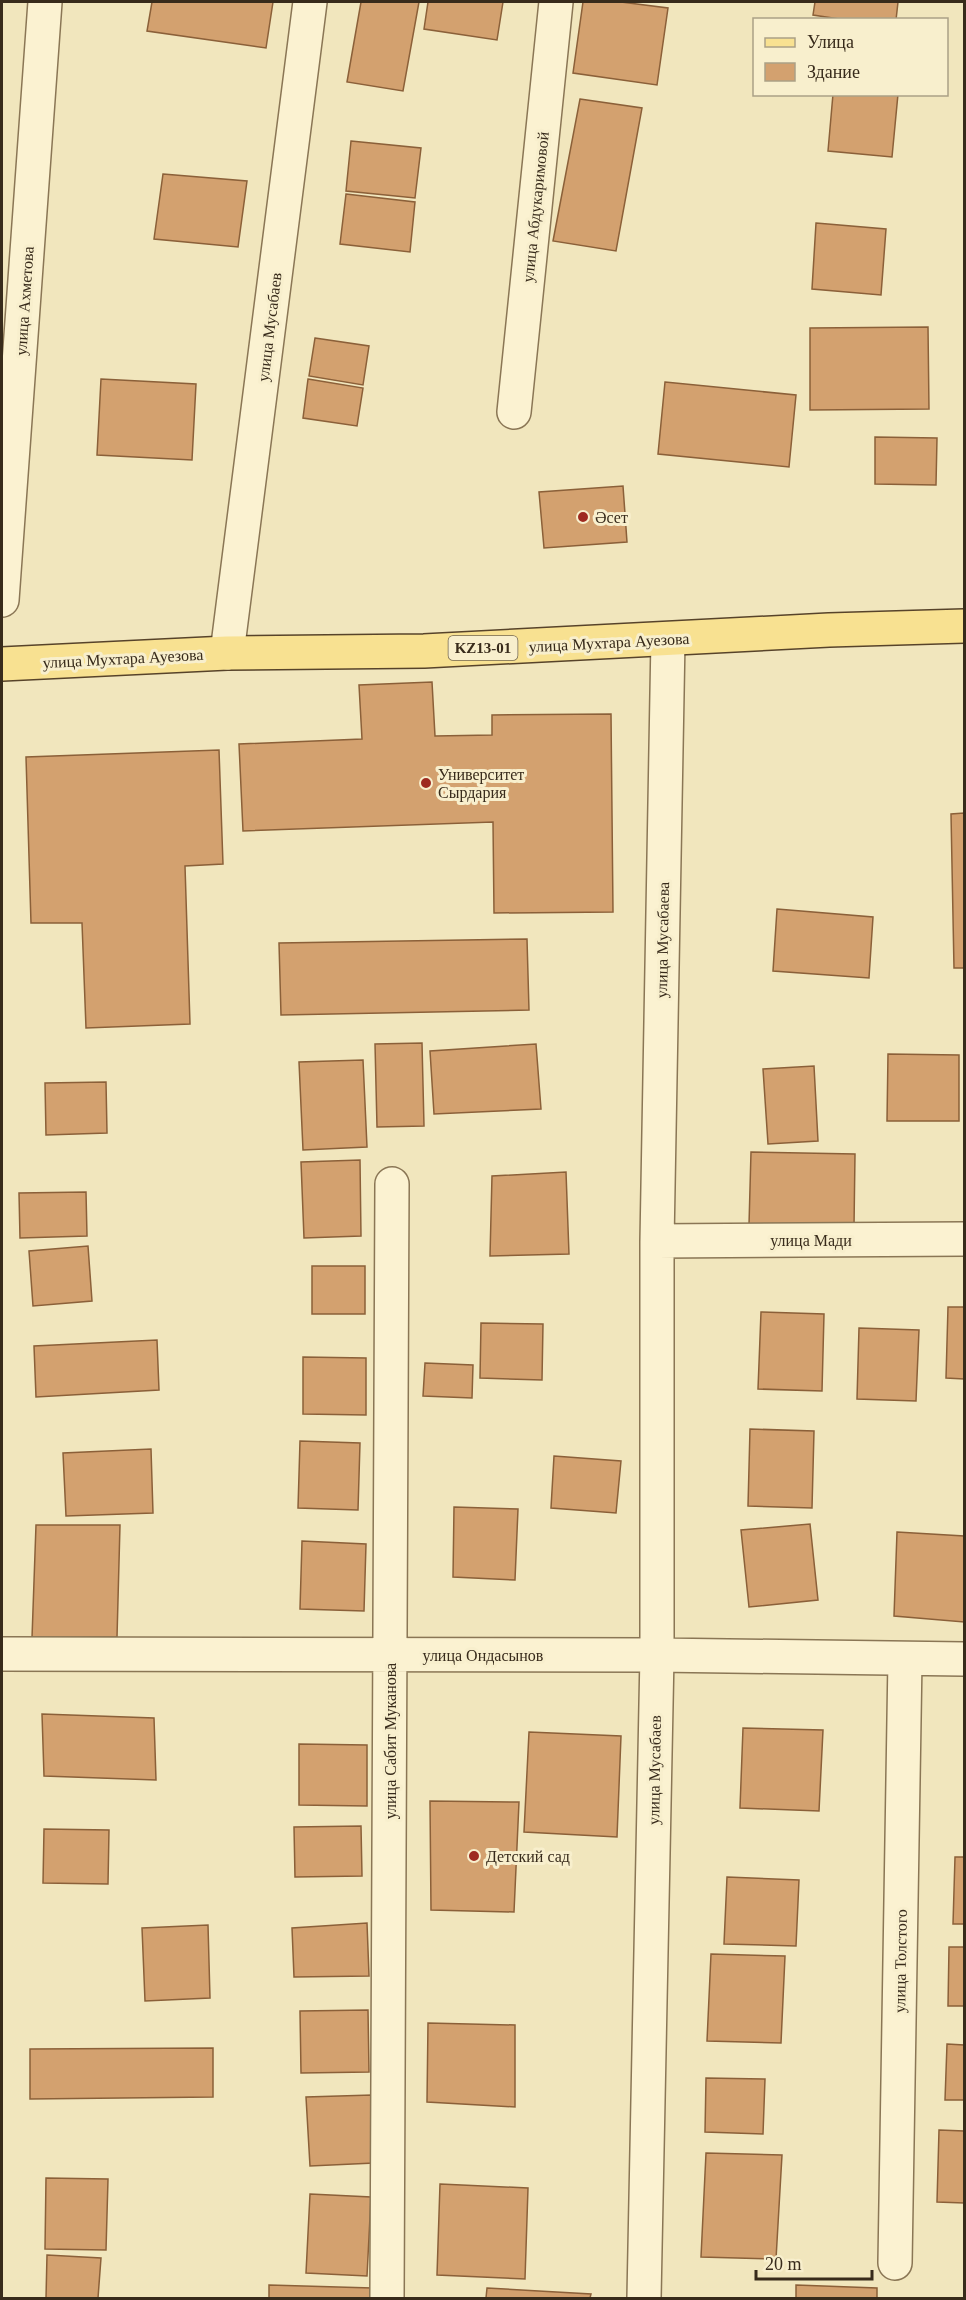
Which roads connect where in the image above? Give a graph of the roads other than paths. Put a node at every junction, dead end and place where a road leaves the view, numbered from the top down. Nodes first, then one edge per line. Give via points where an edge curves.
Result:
1 (45, 2) edge
2 (310, 2) edge
3 (555, 2) edge
4 (514, 412) dead end
5 (2, 600) edge
6 (964, 626) edge
7 (668, 639) junction
8 (227, 653) junction
9 (2, 664) edge
10 (392, 1184) dead end
11 (964, 1239) edge
12 (657, 1241) junction
13 (2, 1654) edge
14 (390, 1654) junction
15 (657, 1655) junction
16 (905, 1659) junction
17 (964, 1659) edge
18 (895, 2263) dead end
19 (387, 2298) edge
20 (644, 2298) edge

1 - 5 street, улица Ахметова
2 - 8 street, улица Мусабаев
3 - 4 street, улица Абдукаримовой
6 - 7 main road, улица Мухтара Ауезова / KZ13-01
7 - 8 main road, улица Мухтара Ауезова / KZ13-01 via 424,651
7 - 12 street, улица Мусабаева
8 - 9 main road, улица Мухтара Ауезова / KZ13-01
10 - 14 street, улица Сабит Муканова
11 - 12 street, улица Мади
12 - 15 street, улица Мусабаев
13 - 14 street, улица Ондасынов
14 - 15 street, улица Ондасынов
14 - 19 street, улица Сабит Муканова
15 - 16 street, улица Ондасынов
15 - 20 street, улица Мусабаев
16 - 17 street, улица Ондасынов
16 - 18 street, улица Толстого

